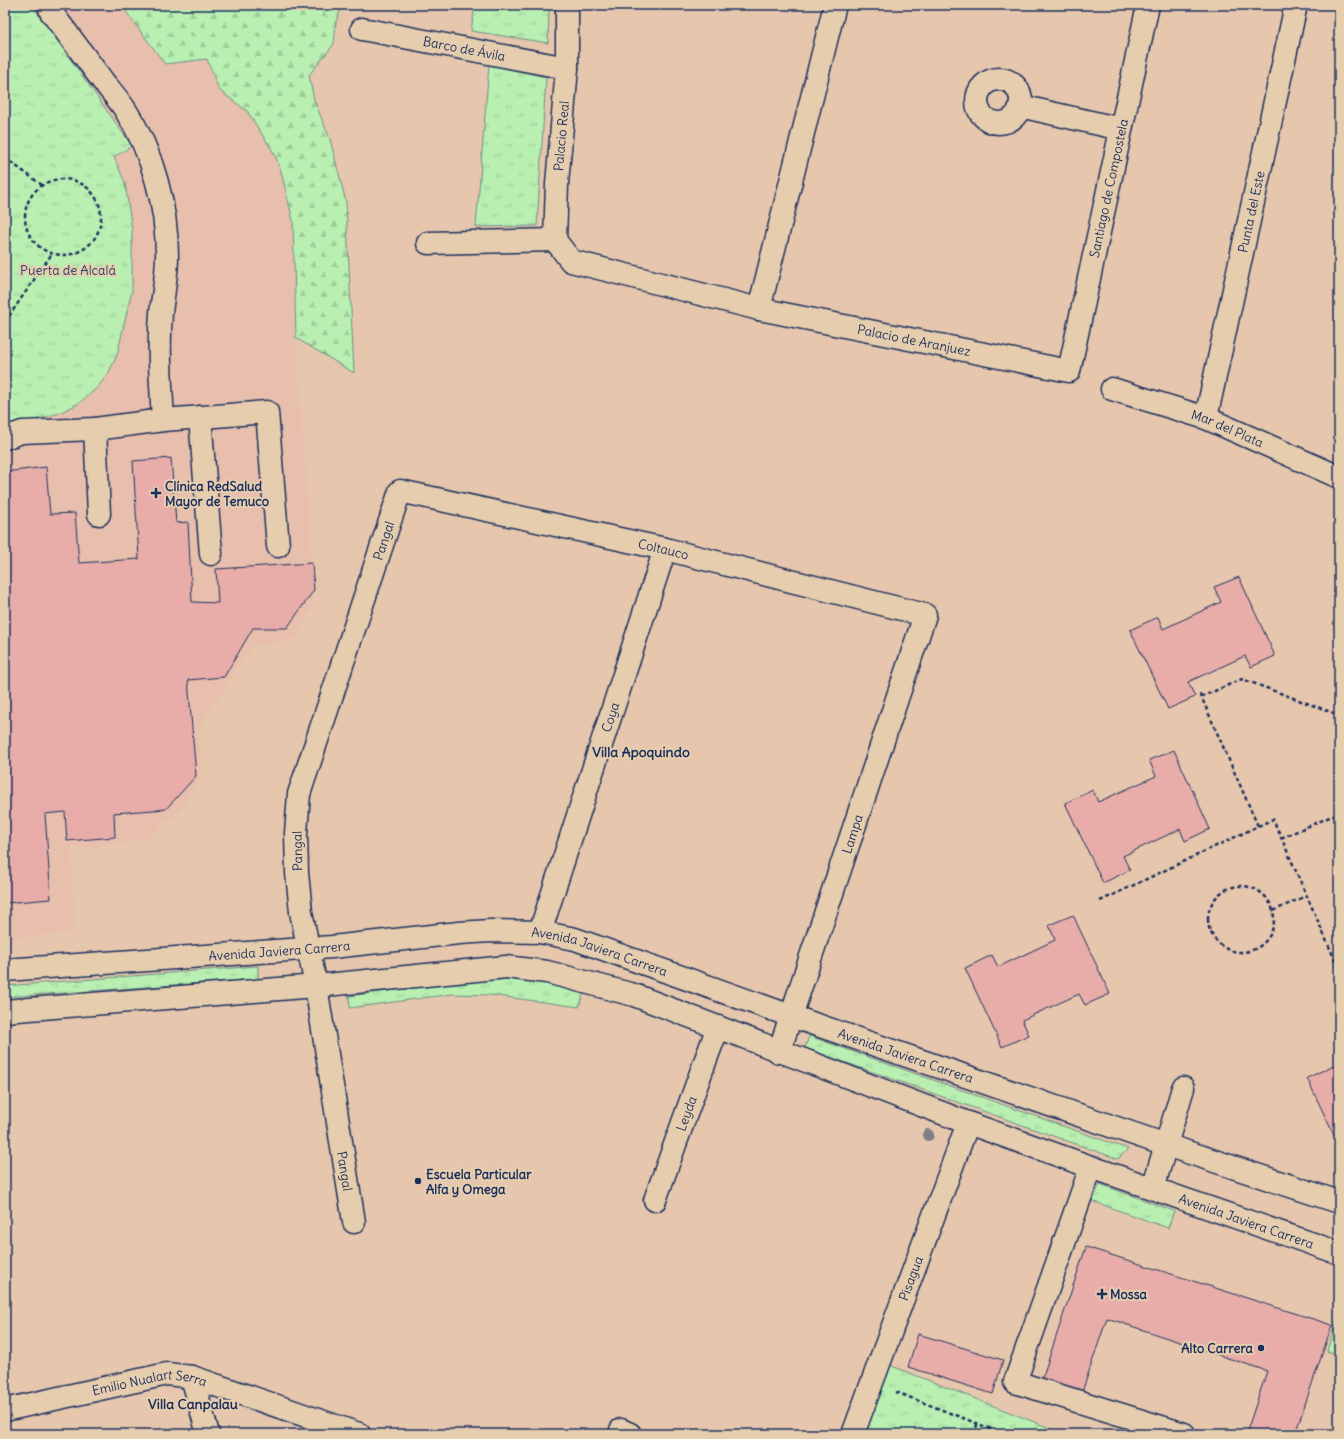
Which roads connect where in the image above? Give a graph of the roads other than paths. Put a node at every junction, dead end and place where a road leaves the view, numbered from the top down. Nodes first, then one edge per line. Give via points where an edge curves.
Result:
1 (49, 5) edge
2 (567, 5) edge
3 (835, 5) edge
4 (1148, 5) edge
5 (1296, 5) edge
6 (362, 29) dead end
7 (567, 68) junction
8 (1020, 106) dead end
9 (1121, 129) junction
10 (555, 240) junction
11 (428, 243) dead end
12 (759, 309) junction
13 (1069, 371) joint
14 (1112, 389) dead end
15 (200, 417) junction
16 (1206, 418) junction
17 (163, 420) junction
18 (95, 429) junction
19 (5, 438) edge
20 (1339, 477) edge
21 (400, 491) joint
22 (99, 514) dead end
23 (278, 546) dead end
24 (666, 549) junction
25 (211, 554) dead end
26 (925, 615) joint
27 (540, 932) junction
28 (309, 949) junction
29 (5, 970) edge
30 (316, 986) junction
31 (5, 1011) edge
32 (791, 1016) junction
33 (718, 1027) junction
34 (779, 1052) junction
35 (1183, 1088) dead end
36 (968, 1123) junction
37 (1166, 1145) junction
38 (1091, 1167) junction
39 (1153, 1188) junction
40 (655, 1200) dead end
41 (1339, 1202) edge
42 (354, 1222) dead end
43 (1339, 1253) edge
44 (192, 1378) junction
45 (5, 1410) edge
46 (208, 1434) edge
47 (359, 1434) edge
48 (853, 1434) edge
49 (1184, 1434) edge

1 - 17 street via 51,12 126,112 153,169 161,200 167,256 160,329
2 - 7 street, Palacio Real
3 - 12 street
4 - 9 street, Santiago de Compostela
5 - 16 street, Punta del Este
6 - 7 street, Barco de Ávila
7 - 10 street, Palacio Real
8 - 9 street
9 - 13 street, Santiago de Compostela
10 - 11 street
10 - 12 street, Palacio de Aranjuez via 571,261
12 - 13 street, Palacio de Aranjuez
14 - 16 street, Mar del Plata
15 - 17 street
15 - 23 street via 267,412
15 - 25 street
16 - 20 street, Mar del Plata
17 - 18 street
18 - 19 street via 22,432
18 - 22 street
21 - 24 street, Coltauco
21 - 28 street, Pangal via 299,794 296,833 297,873 301,912
24 - 26 street, Coltauco
24 - 27 street, Coya
26 - 32 street, Lampa
27 - 28 street, Avenida Javiera Carrera via 459,932
27 - 32 street, Avenida Javiera Carrera via 575,939
28 - 29 street, Avenida Javiera Carrera
28 - 30 street, Pangal
30 - 31 street, Avenida Javiera Carrera
30 - 33 street, Avenida Javiera Carrera via 467,970 506,967 528,969 586,981 634,995
30 - 42 street, Pangal
32 - 34 street, Lampa
32 - 37 street, Avenida Javiera Carrera
33 - 34 street, Avenida Javiera Carrera
33 - 40 street, Leyda
34 - 36 street, Avenida Javiera Carrera
35 - 37 street
36 - 38 street, Avenida Javiera Carrera
36 - 48 street, Pisagua
37 - 39 street
37 - 41 street, Avenida Javiera Carrera
38 - 39 street, Avenida Javiera Carrera
38 - 49 street via 1015,1382
39 - 43 street, Avenida Javiera Carrera
44 - 45 street, Emilio Nualart Serra via 167,1374
44 - 46 street
44 - 47 street, Emilio Nualart Serra

